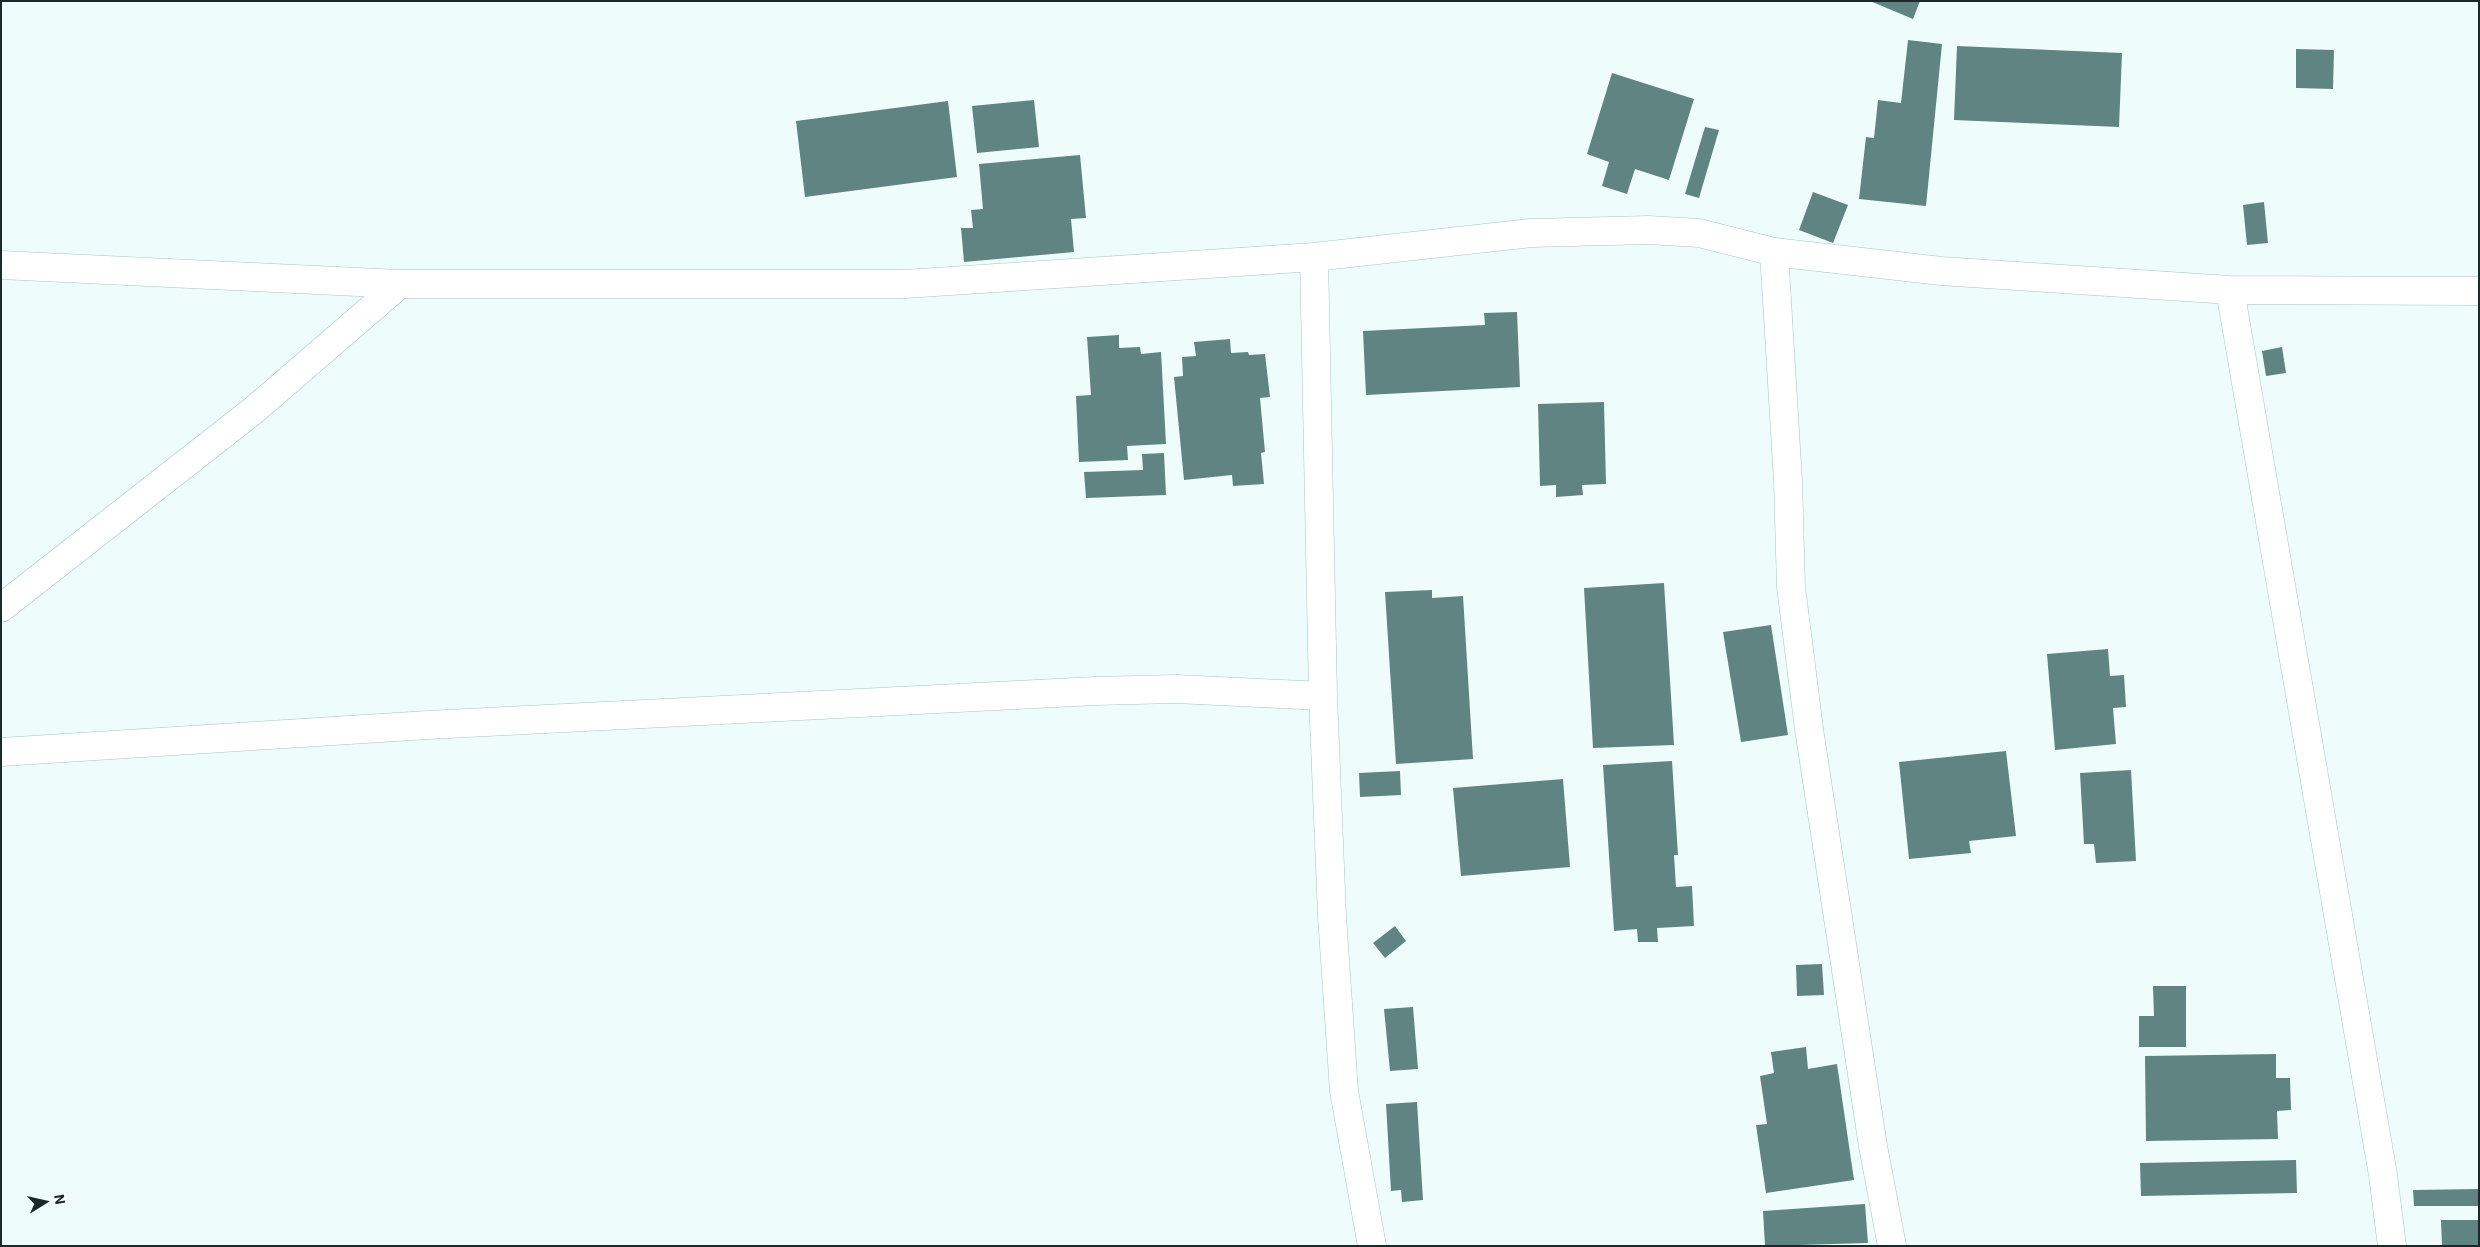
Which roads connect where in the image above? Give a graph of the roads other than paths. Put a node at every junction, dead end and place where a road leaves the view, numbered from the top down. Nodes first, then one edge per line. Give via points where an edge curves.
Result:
1 (1774, 252) junction
2 (1314, 257) junction
3 (1, 265) edge
4 (400, 284) junction
5 (2230, 290) junction
6 (2479, 291) edge
7 (1, 608) edge
8 (1323, 696) junction
9 (1, 752) edge
10 (1372, 1246) edge
11 (1892, 1246) edge
12 (2392, 1246) edge

1 - 2 street via 1699,233 1648,230 1531,232
1 - 5 street via 1941,271
1 - 11 street via 1791,588 1809,729 1873,1146
2 - 4 street via 905,284
2 - 8 street
3 - 4 street
4 - 7 street via 254,410
5 - 6 street
5 - 12 street via 2383,1175
8 - 9 street via 1176,689 1095,691 428,725
8 - 10 street via 1332,916 1344,1091

